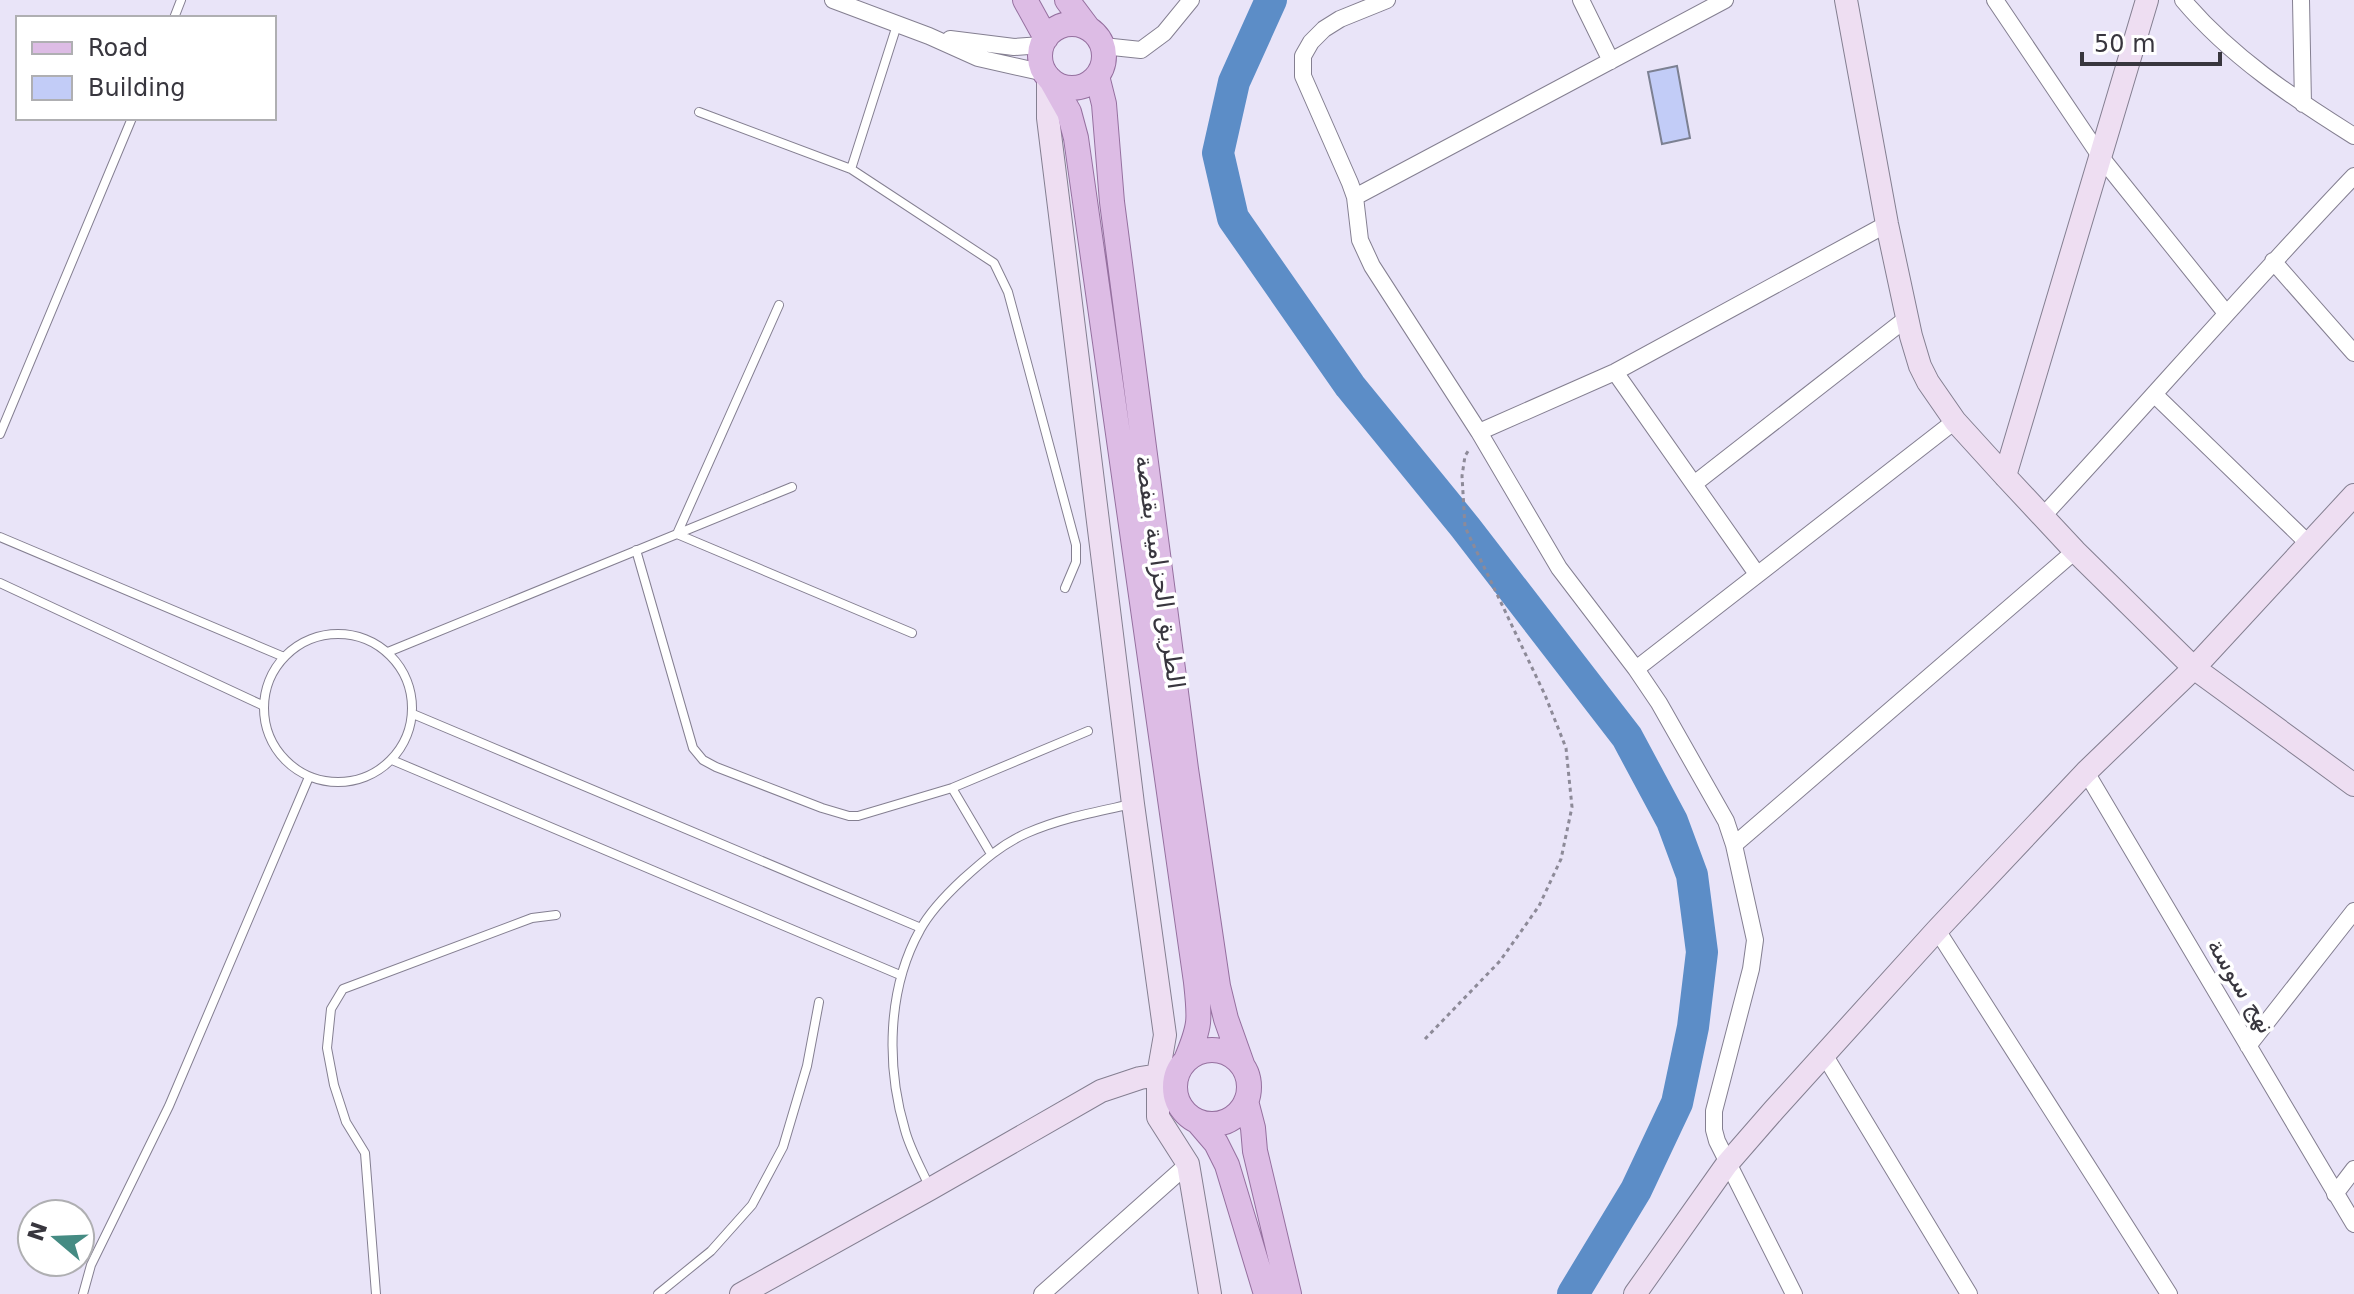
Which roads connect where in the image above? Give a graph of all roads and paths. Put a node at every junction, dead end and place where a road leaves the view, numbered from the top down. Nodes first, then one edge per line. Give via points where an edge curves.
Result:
1 (833, 0) edge
2 (1025, 0) edge
3 (1067, 0) edge
4 (1191, 0) edge
5 (1387, 0) edge
6 (1581, 0) edge
7 (1725, 0) edge
8 (1846, 0) edge
9 (1995, 0) edge
10 (2147, 0) edge
11 (2183, 0) edge
12 (2301, 0) edge
13 (897, 24) junction
14 (929, 36) junction
15 (1096, 37) junction
16 (1044, 42) junction
17 (1611, 61) junction
18 (1048, 76) junction
19 (1097, 76) junction
20 (2303, 104) junction
21 (699, 112) dead end
22 (131, 120) edge
23 (2354, 136) edge
24 (2100, 156) junction
25 (851, 169) junction
26 (2354, 176) edge
27 (1355, 197) junction
28 (1887, 224) junction
29 (2273, 261) junction
30 (779, 305) dead end
31 (2226, 313) junction
32 (1907, 318) junction
33 (2354, 353) edge
34 (1615, 372) junction
35 (2155, 395) junction
36 (1955, 421) junction
37 (1479, 432) junction
38 (0, 434) edge
39 (2005, 476) junction
40 (1694, 484) junction
41 (792, 487) dead end
42 (2354, 495) edge
43 (2043, 516) junction
44 (677, 534) junction
45 (0, 537) edge
46 (2310, 545) junction
47 (636, 550) junction
48 (2075, 551) junction
49 (1757, 574) junction
50 (0, 583) edge
51 (1065, 588) dead end
52 (912, 633) dead end
53 (388, 652) junction
54 (284, 657) junction
55 (2194, 668) junction
56 (1636, 669) junction
57 (264, 706) junction
58 (413, 714) junction
59 (1088, 731) dead end
60 (392, 760) junction
61 (2086, 772) junction
62 (309, 777) junction
63 (2354, 785) edge
64 (952, 788) junction
65 (1133, 804) junction
66 (1734, 845) junction
67 (991, 854) junction
68 (2354, 911) edge
69 (556, 915) dead end
70 (921, 928) junction
71 (1937, 930) junction
72 (900, 975) junction
73 (819, 1002) dead end
74 (1425, 1039) dead end
75 (2248, 1046) junction
76 (1825, 1056) junction
77 (1242, 1064) junction
78 (1171, 1080) junction
79 (1246, 1101) junction
80 (1198, 1122) junction
81 (1188, 1164) junction
82 (1727, 1164) junction
83 (2354, 1169) edge
84 (930, 1189) junction
85 (2335, 1194) junction
86 (2354, 1224) edge
87 (2165, 1293) edge
88 (83, 1294) edge
89 (376, 1294) edge
90 (658, 1294) edge
91 (741, 1294) edge
92 (1042, 1294) edge
93 (1210, 1294) edge
94 (1266, 1294) edge
95 (1289, 1294) edge
96 (1635, 1294) edge
97 (1794, 1294) edge
98 (1969, 1294) edge

1 - 13 street
2 - 16 main road
3 - 15 main road
4 - 15 street via 1164,33 1141,50
5 - 27 street via 1324,29 1303,56 1303,76
6 - 17 street
7 - 17 street
8 - 28 street
9 - 24 street
10 - 24 street
11 - 20 street via 2237,54
12 - 20 street
13 - 14 street
13 - 25 lane
14 - 16 street via 1014,47
14 - 18 street via 978,58
15 - 16 main road via 1073,24 1058,27
15 - 19 main road via 1104,62
16 - 18 main road via 1041,59
17 - 27 street
18 - 19 main road via 1066,88 1083,86
18 - 65 street via 1048,118
18 - 78 main road, الطريق الحزامية بقفصة via 1069,112 1076,138 1196,982 1198,1030
19 - 77 main road, الطريق الحزامية بقفصة via 1186,769 1218,986
20 - 23 street
21 - 25 lane
22 - 38 lane
24 - 31 street
24 - 39 street
25 - 51 lane via 994,263 1008,292 1076,545 1076,562
26 - 29 street
27 - 37 street via 1360,240 1372,266
28 - 32 street
28 - 34 street
29 - 31 street
29 - 33 street
30 - 44 lane
31 - 35 street
32 - 36 street via 1920,366
32 - 40 street
34 - 37 street
34 - 40 street
35 - 43 street
35 - 46 street
36 - 39 street
36 - 49 street
37 - 56 street via 1559,568
37 - 74 path via 1465,456 1462,476 1465,527 1566,748 1572,807 1561,859 1539,906 1500,961
39 - 43 street
40 - 49 street
41 - 44 lane
42 - 46 street
43 - 48 street
44 - 47 lane
44 - 52 lane
45 - 54 lane
46 - 55 street
47 - 53 lane
47 - 64 lane via 693,748 703,760 849,816
48 - 55 street
48 - 66 street
49 - 56 street
50 - 57 lane
53 - 54 lane via 369,639 324,634 302,642
53 - 58 lane via 403,670
54 - 57 lane via 266,688
55 - 61 street
55 - 63 street
56 - 66 street via 1687,750
57 - 62 lane via 275,748
58 - 60 lane via 406,739
58 - 70 lane
59 - 64 lane
60 - 62 lane via 353,781
60 - 72 lane
61 - 71 street
61 - 75 street, نهج سوسة
62 - 88 lane via 169,1106 91,1265
64 - 67 lane
65 - 67 lane via 1067,817
65 - 78 street
66 - 82 street via 1755,940 1713,1115
67 - 70 lane via 951,890
68 - 75 street
69 - 89 lane via 532,918 343,989 331,1009 327,1048 334,1085 346,1122 365,1153
70 - 72 lane
71 - 76 street
71 - 87 street
72 - 84 lane via 893,1022 894,1083 905,1132
73 - 90 lane via 783,1147 752,1205 711,1251
75 - 85 street, نهج سوسة
76 - 82 street
76 - 98 street
77 - 78 main road via 1215,1049 1194,1053
77 - 79 main road via 1250,1084
78 - 80 main road via 1189,1117
78 - 81 street via 1158,1117
78 - 84 street via 1101,1091
79 - 80 main road via 1230,1120
79 - 95 main road
80 - 94 main road via 1227,1165
81 - 92 street
81 - 93 street
82 - 96 street
82 - 97 street
83 - 85 street
84 - 91 street
85 - 86 street, نهج سوسة

